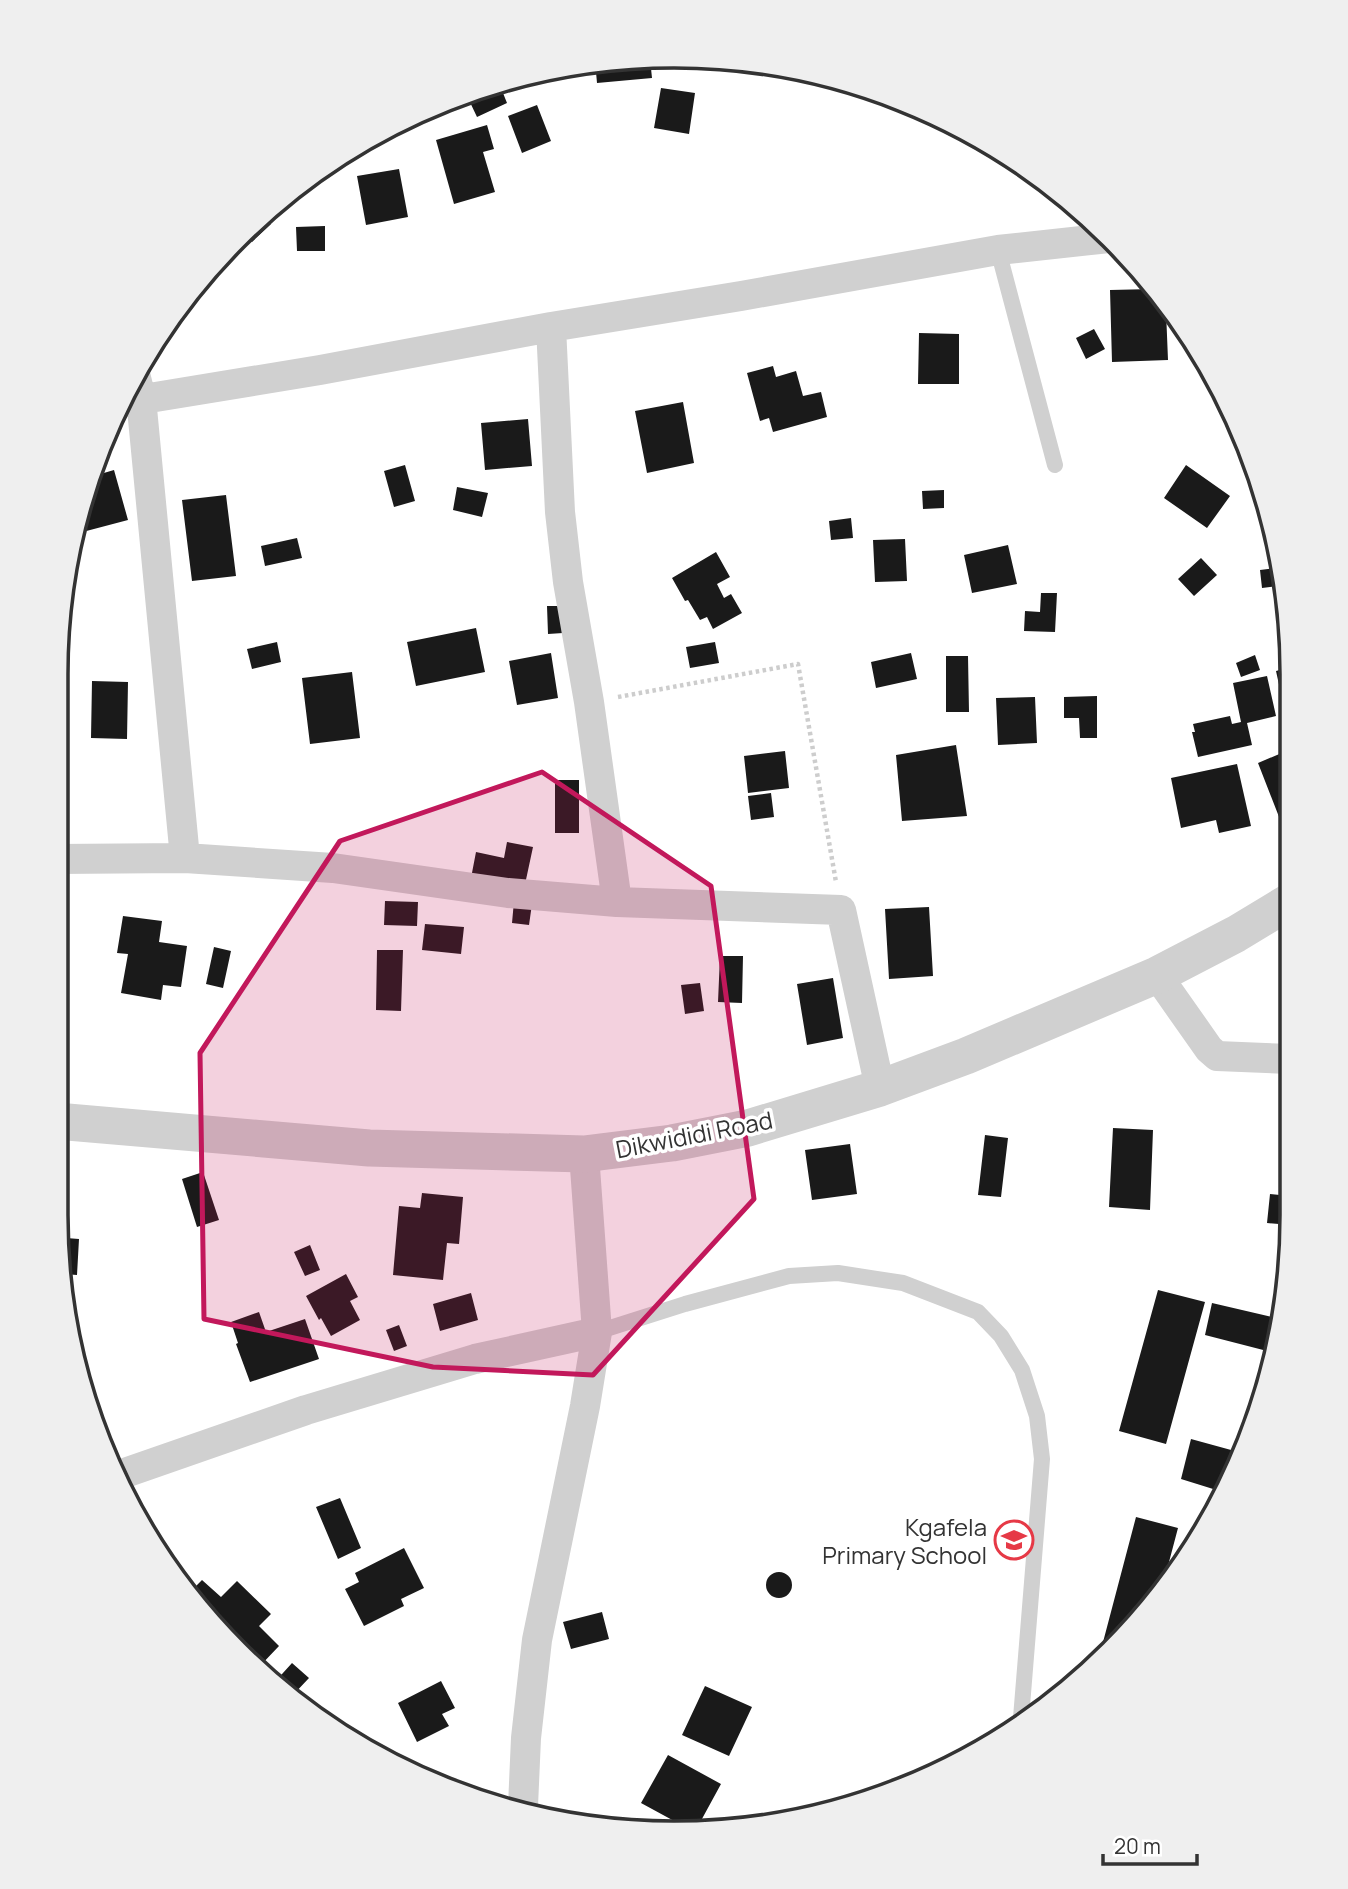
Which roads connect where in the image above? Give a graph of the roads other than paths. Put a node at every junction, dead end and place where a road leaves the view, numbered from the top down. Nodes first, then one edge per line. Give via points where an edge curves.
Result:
1 (1096, 240) edge
2 (998, 250) junction
3 (551, 327) junction
4 (139, 390) edge
5 (135, 399) edge
6 (1055, 465) dead end
7 (185, 858) junction
8 (68, 859) edge
9 (617, 902) junction
10 (1280, 907) edge
11 (1157, 975) junction
12 (1280, 1059) edge
13 (880, 1088) junction
14 (68, 1122) edge
15 (584, 1154) junction
16 (597, 1332) junction
17 (126, 1473) edge
18 (1021, 1711) edge
19 (523, 1801) edge

1 - 2 street
2 - 3 street
2 - 6 lane
3 - 4 street via 320,370
3 - 9 street via 568,582
5 - 7 street
7 - 8 street
7 - 9 street via 333,868 508,893
9 - 13 street via 841,910
10 - 11 street, Dikwididi Road
11 - 12 street via 1217,1056
11 - 13 street, Dikwididi Road
13 - 15 street, Dikwididi Road via 748,1128
14 - 15 street, Dikwididi Road via 369,1148
15 - 16 street
16 - 17 street via 475,1359 306,1410
16 - 18 lane via 789,1276 838,1273 903,1283 978,1312 1001,1336 1022,1370 1037,1416 1042,1460
16 - 19 street via 537,1640

